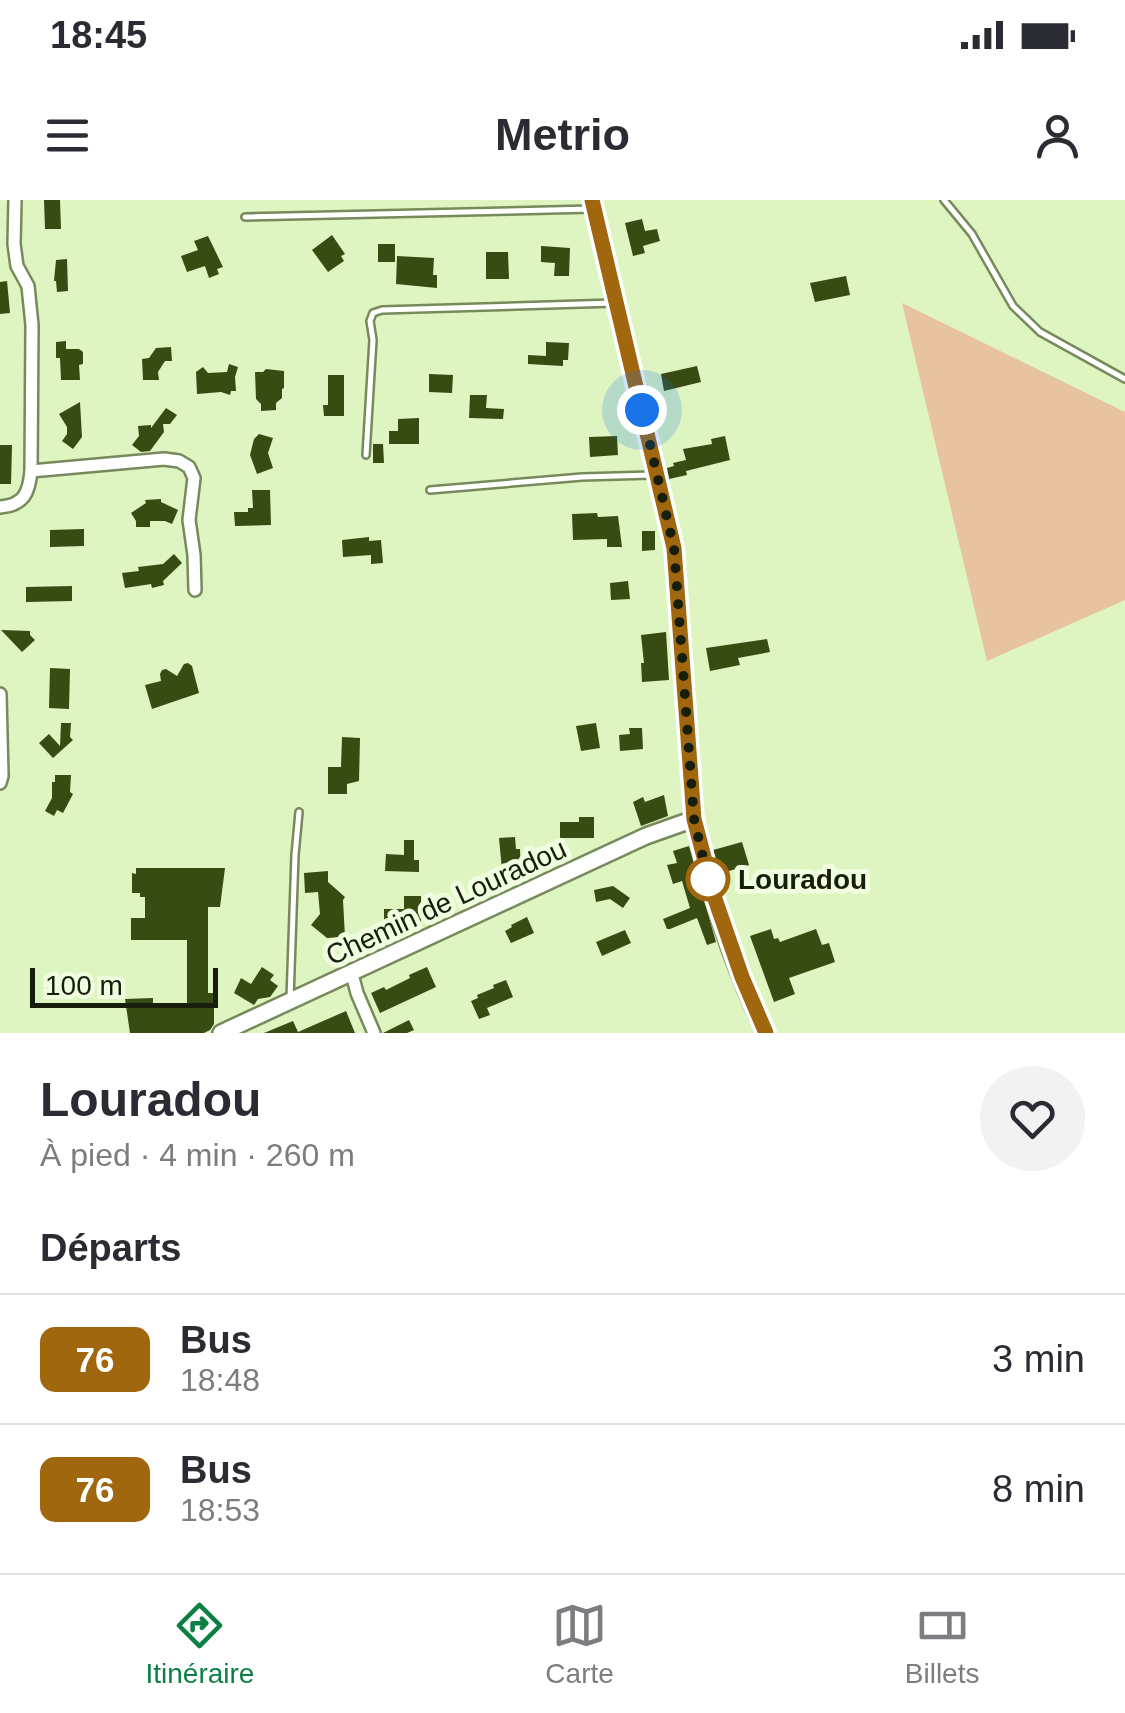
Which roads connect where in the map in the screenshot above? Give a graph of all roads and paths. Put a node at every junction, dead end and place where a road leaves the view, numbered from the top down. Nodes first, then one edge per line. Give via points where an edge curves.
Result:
1 (15, 200) edge
2 (944, 200) edge
3 (593, 204) edge
4 (245, 217) dead end
5 (617, 303) junction
6 (1125, 379) edge
7 (366, 455) dead end
8 (31, 471) junction
9 (658, 475) junction
10 (430, 490) dead end
11 (0, 506) edge
12 (194, 590) dead end
13 (0, 694) edge
14 (0, 783) edge
15 (299, 812) dead end
16 (694, 819) junction
17 (352, 974) junction
18 (290, 1002) junction
19 (220, 1033) edge
20 (374, 1033) edge
21 (766, 1033) edge

1 - 8 street via 14,244 32,325
2 - 6 lane via 1013,306 1040,332
3 - 4 lane
3 - 5 street
5 - 7 lane via 373,313
5 - 9 street
8 - 11 street via 20,502
8 - 12 street via 164,459 189,467
9 - 10 lane
9 - 16 street via 678,586
13 - 14 street
15 - 18 lane
16 - 17 street, Chemin de Louradou
16 - 21 street via 715,899
17 - 18 street, Chemin de Louradou
17 - 20 street
18 - 19 street, Chemin de Louradou

